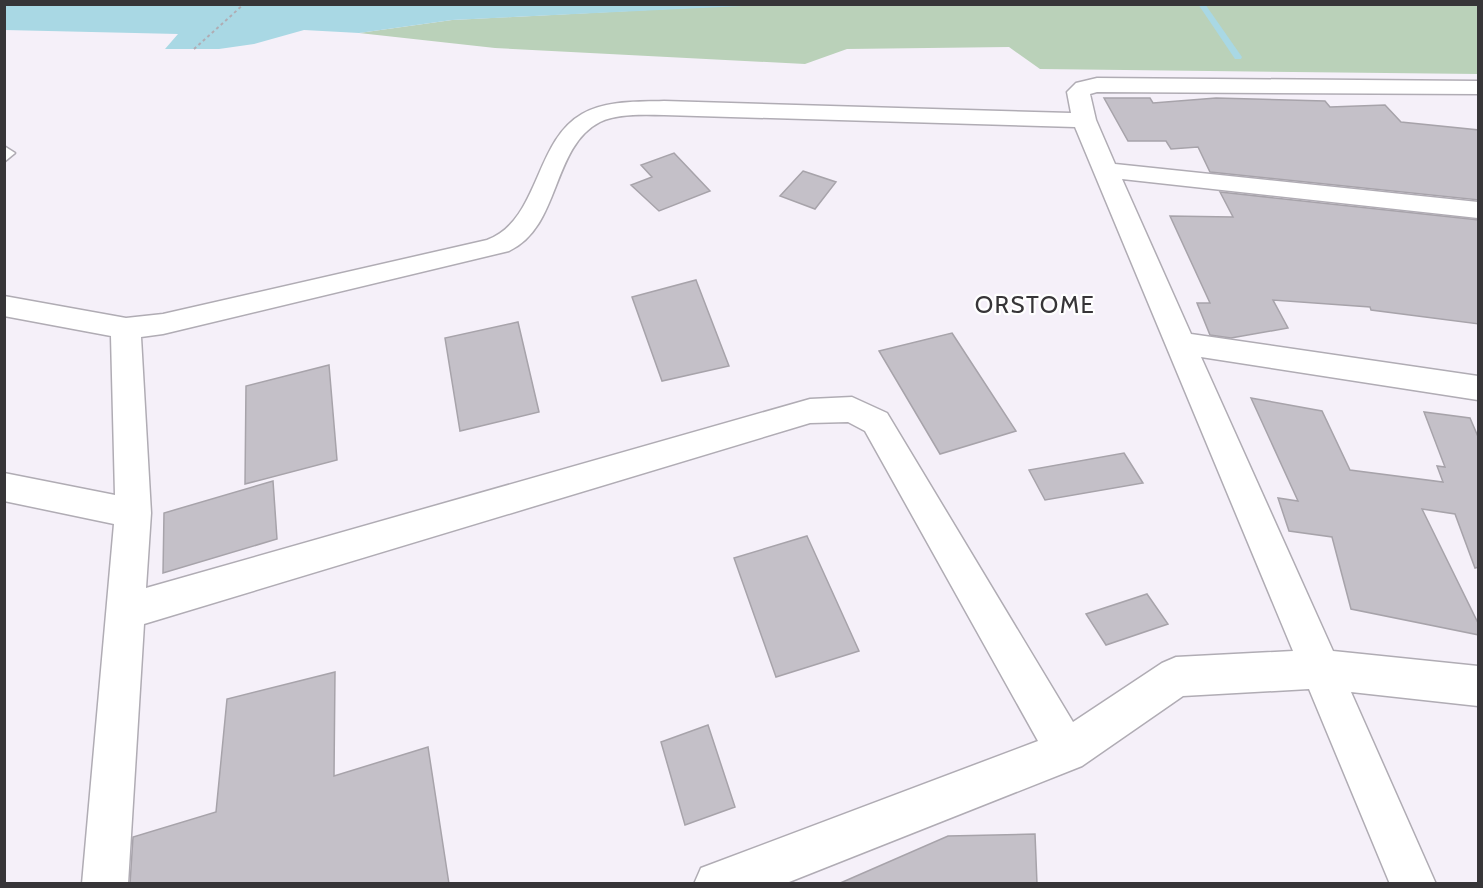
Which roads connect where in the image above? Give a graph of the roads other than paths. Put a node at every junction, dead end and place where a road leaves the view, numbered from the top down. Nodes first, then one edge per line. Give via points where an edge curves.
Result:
1 (1479, 87) edge
2 (1084, 120) junction
3 (4, 150) edge
4 (4, 158) edge
5 (1106, 170) junction
6 (1479, 210) edge
7 (4, 306) edge
8 (126, 328) junction
9 (1180, 343) junction
10 (1479, 387) edge
11 (4, 487) edge
12 (133, 513) junction
13 (127, 611) junction
14 (1320, 669) junction
15 (1479, 686) edge
16 (1067, 751) junction
17 (105, 884) edge
18 (717, 884) edge
19 (1413, 884) edge

1 - 2 street via 1096,86 1078,92
2 - 5 street
2 - 8 street via 619,110 590,118 573,130 525,222 507,241 479,251 186,319
3 - 4 lane via 8,153
5 - 6 street
5 - 9 street
7 - 8 street
8 - 12 street
9 - 10 street
9 - 14 street
11 - 12 street
12 - 13 street
13 - 16 street via 810,411 852,409 876,422
13 - 17 street
14 - 15 street
14 - 16 street via 1176,677
14 - 19 street
16 - 18 street

